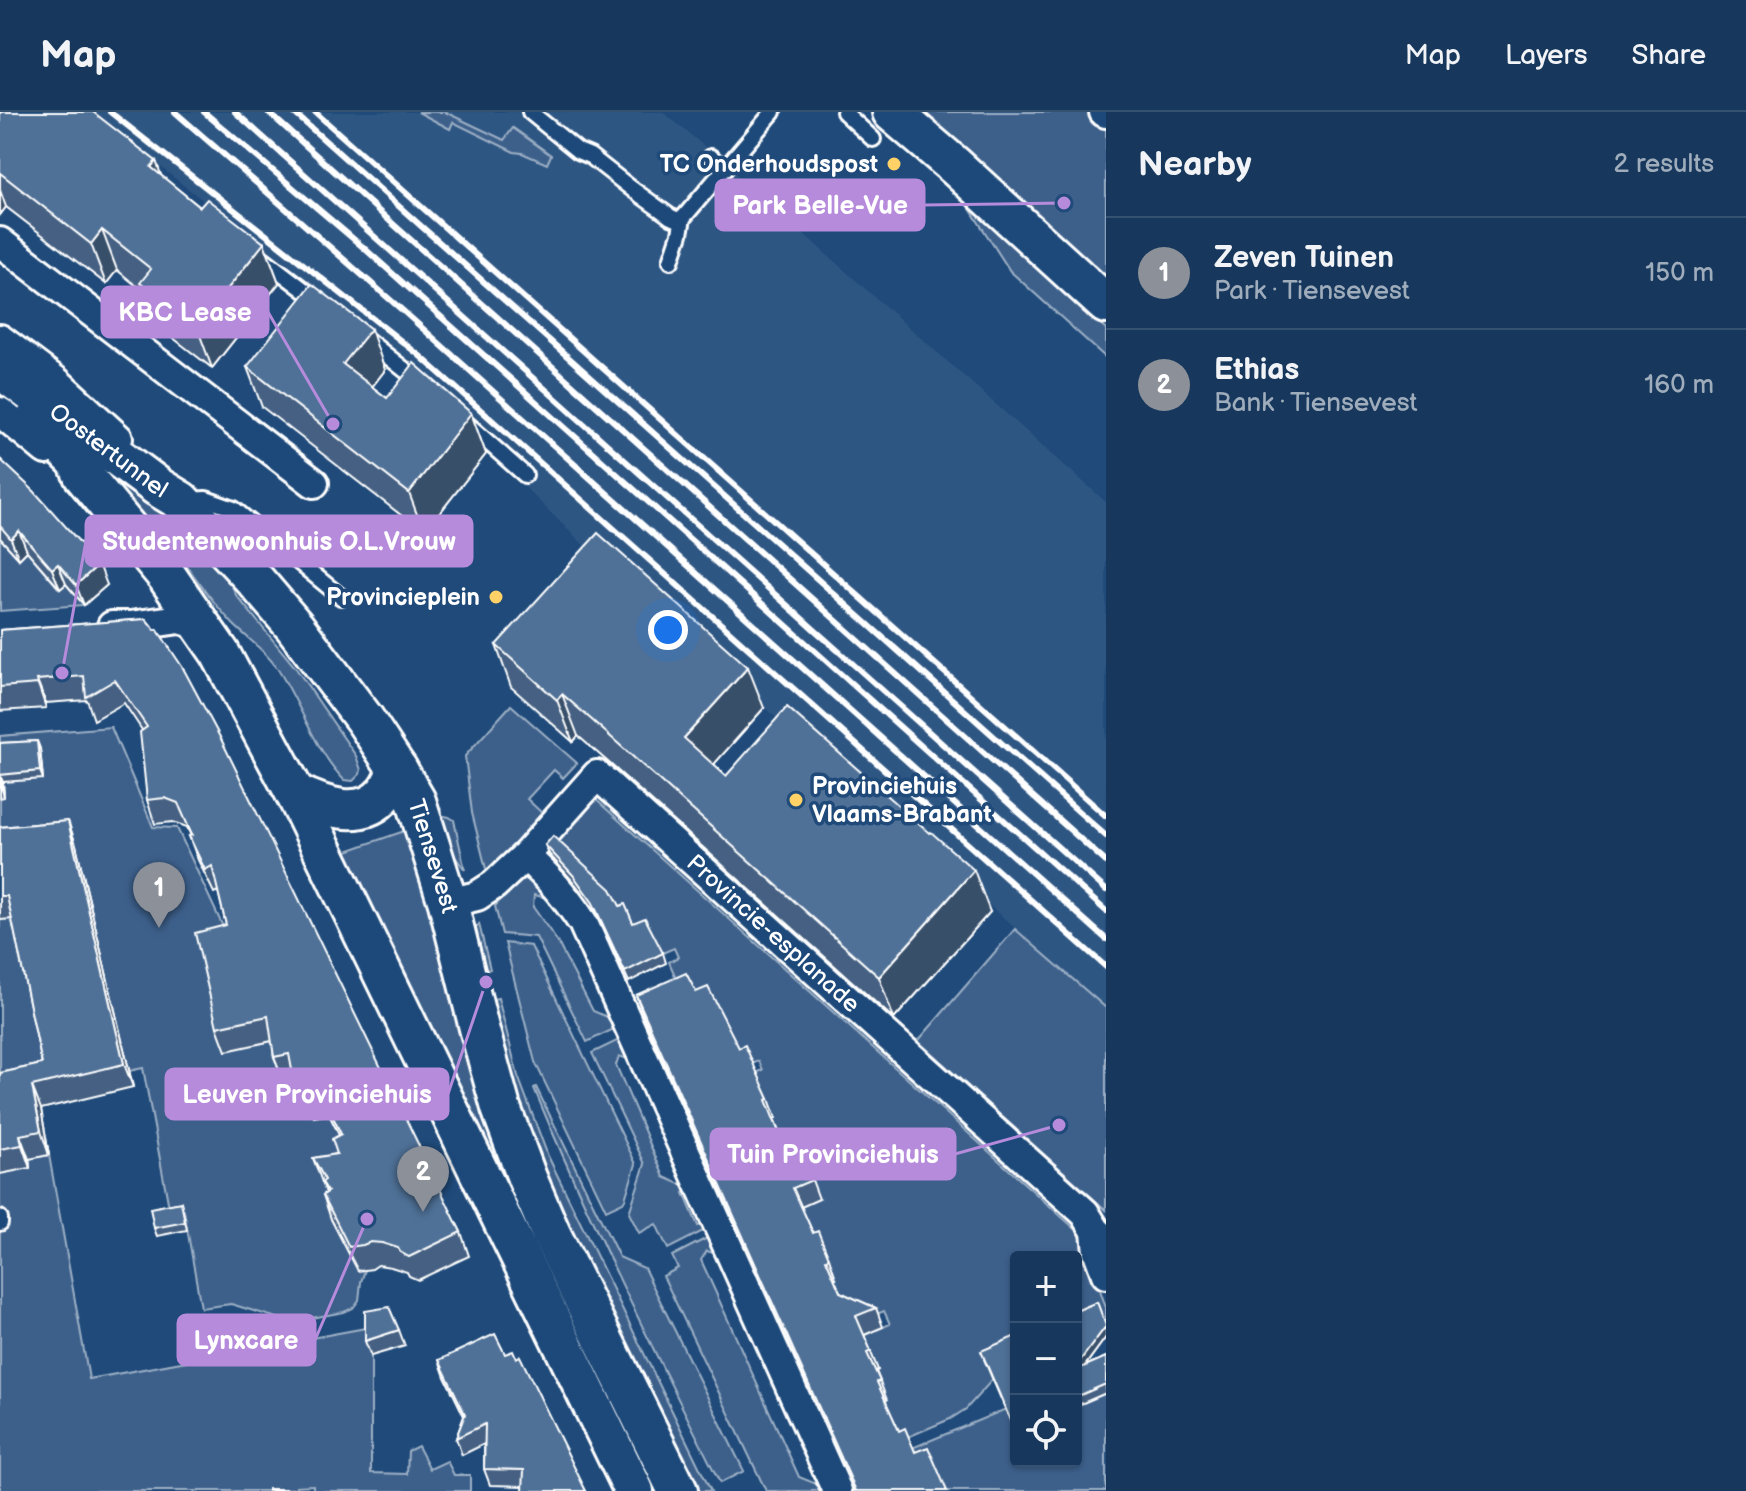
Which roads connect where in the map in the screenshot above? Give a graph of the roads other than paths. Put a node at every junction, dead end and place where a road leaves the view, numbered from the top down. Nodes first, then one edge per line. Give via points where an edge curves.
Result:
1 (530, 112) edge
2 (773, 112) edge
3 (844, 112) edge
4 (883, 125) edge
5 (711, 157) dead end
6 (725, 169) junction
7 (682, 221) junction
8 (0, 242) edge
9 (246, 246) edge
10 (671, 261) dead end
11 (1106, 304) edge
12 (0, 339) edge
13 (0, 369) edge
14 (0, 388) edge
15 (430, 391) edge
16 (0, 412) edge
17 (454, 412) edge
18 (83, 475) junction
19 (525, 475) dead end
20 (314, 483) dead end
21 (181, 501) junction
22 (341, 597) dead end
23 (201, 625) junction
24 (81, 626) edge
25 (398, 770) junction
26 (295, 793) junction
27 (525, 856) junction
28 (448, 903) junction
29 (1101, 1236) edge
30 (1106, 1274) edge
31 (634, 1491) edge
32 (678, 1491) edge
33 (837, 1491) edge

1 - 7 lane
2 - 6 lane
3 - 4 lane
4 - 11 main road via 955,166
5 - 6 lane
6 - 7 lane
7 - 10 lane
8 - 20 street
9 - 15 lane
12 - 21 street, Tiensevest via 56,381 166,481
13 - 21 main road, Oostertunnel
14 - 18 main road, Oostertunnel via 62,445
16 - 18 street via 65,467
17 - 19 lane
18 - 23 main road
21 - 22 lane via 206,499 234,509
21 - 25 main road, Tiensevest via 295,627
23 - 24 street via 172,619
23 - 26 main road
25 - 26 main road via 382,797 351,809 331,808
25 - 28 main road, Tiensevest via 416,801
26 - 31 main road
27 - 28 street, Provincie-esplanade via 477,896
27 - 29 street, Provincie-esplanade via 597,775 1085,1213
27 - 33 street via 561,891 583,923
28 - 32 main road, Tiensevest via 501,1108 527,1178
29 - 30 street via 1098,1252

